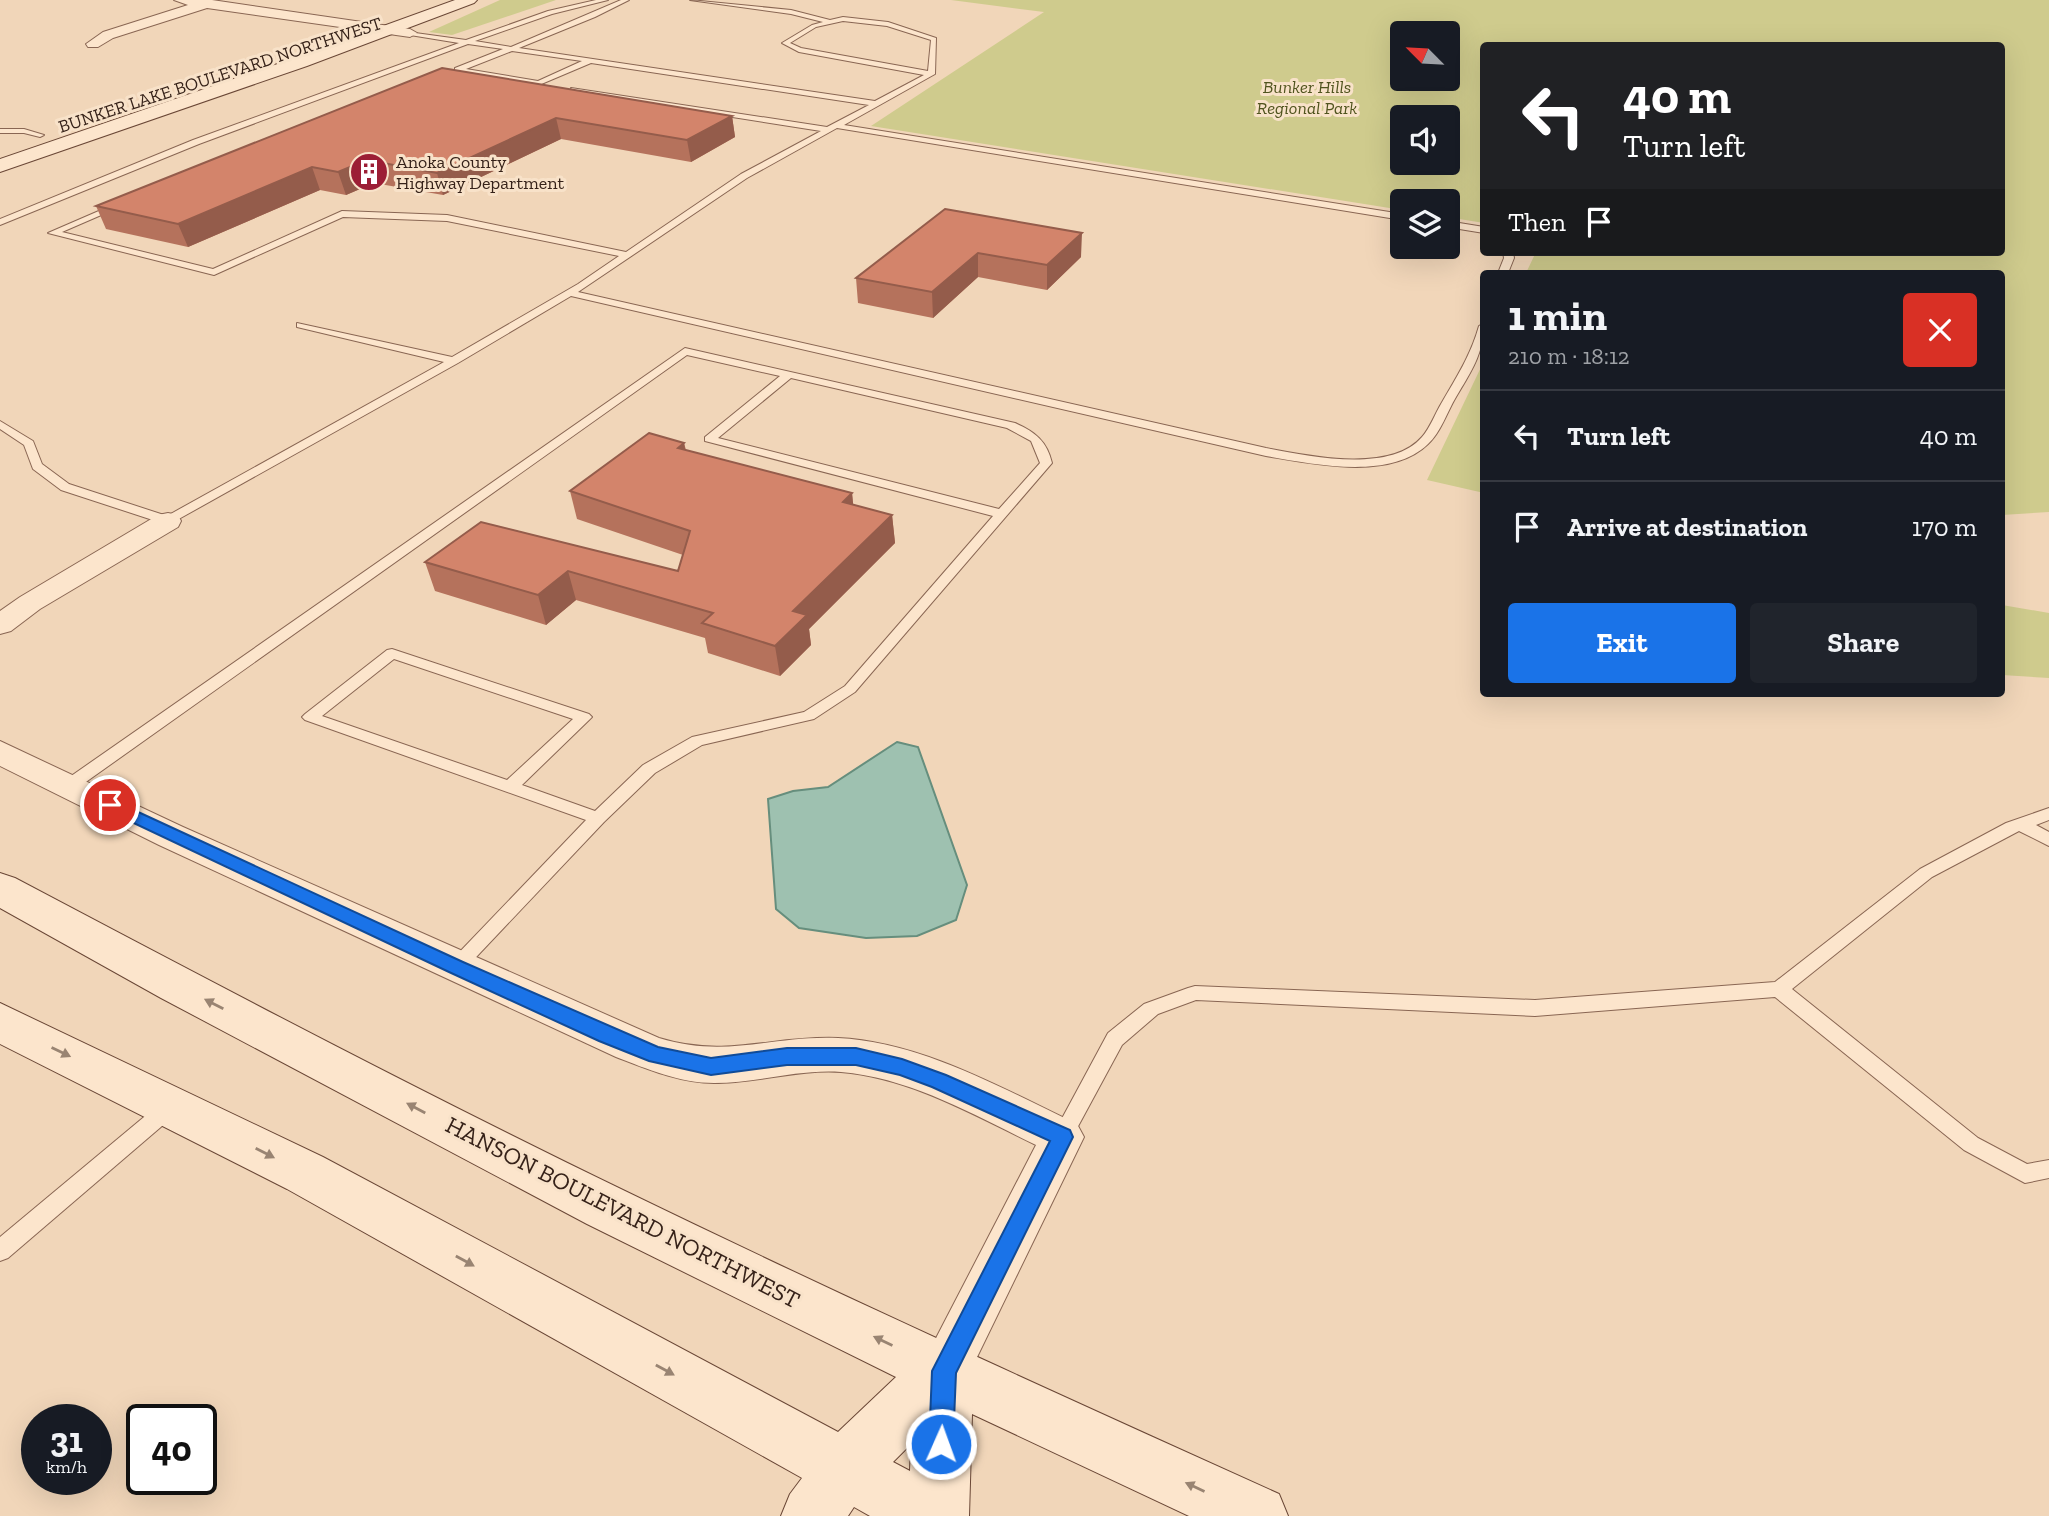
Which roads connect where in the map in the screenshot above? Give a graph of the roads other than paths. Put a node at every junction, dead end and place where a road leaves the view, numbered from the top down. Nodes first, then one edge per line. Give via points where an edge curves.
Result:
1 (181, 0) edge
2 (439, 0) edge
3 (469, 0) edge
4 (605, 0) edge
5 (626, 0) edge
6 (692, 0) edge
7 (211, 2) edge
8 (830, 21) junction
9 (391, 30) junction
10 (410, 33) joint
11 (363, 34) junction
12 (467, 42) junction
13 (93, 44) dead end
14 (511, 48) junction
15 (591, 60) junction
16 (930, 74) junction
17 (574, 90) edge
18 (873, 103) junction
19 (833, 128) junction
20 (0, 131) edge
21 (40, 135) junction
22 (0, 148) edge
23 (0, 166) edge
24 (125, 203) edge
25 (1390, 215) edge
26 (0, 222) edge
27 (1460, 226) edge
28 (1480, 229) edge
29 (629, 255) junction
30 (570, 293) junction
31 (301, 325) dead end
32 (1480, 341) edge
33 (454, 361) junction
34 (789, 374) junction
35 (0, 424) edge
36 (1002, 514) junction
37 (168, 521) junction
38 (0, 625) edge
39 (0, 752) edge
40 (70, 785) junction
41 (509, 788) junction
42 (2049, 814) edge
43 (598, 818) junction
44 (2021, 824) junction
45 (2049, 840) edge
46 (0, 889) edge
47 (456, 967) junction
48 (1779, 989) junction
49 (0, 1021) edge
50 (170, 1106) junction
51 (1062, 1137) junction
52 (2049, 1169) edge
53 (0, 1251) edge
54 (944, 1371) junction
55 (844, 1468) junction
56 (813, 1516) edge
57 (931, 1516) edge
58 (938, 1516) edge
59 (1257, 1516) edge

1 - 7 street
2 - 11 main road, BUNKER LAKE BOULEVARD NORTHWEST
3 - 9 main road
4 - 12 lane via 550,12
5 - 14 lane
6 - 8 lane
7 - 11 street
7 - 13 street
8 - 16 lane via 875,22 934,39
8 - 16 lane via 785,43 799,50
9 - 10 street
9 - 11 main road
10 - 12 lane
11 - 21 main road, BUNKER LAKE BOULEVARD NORTHWEST
11 - 23 main road, BUNKER LAKE BOULEVARD NORTHWEST
12 - 14 lane
12 - 26 lane via 196,142
14 - 15 lane
14 - 15 lane via 458,70 539,83
15 - 18 lane
16 - 18 lane
17 - 19 lane
18 - 19 lane
19 - 25 lane
19 - 29 lane via 718,192
20 - 21 lane
21 - 22 main road, BUNKER LAKE BOULEVARD NORTHWEST
24 - 29 lane via 53,233 214,272 342,214 447,218
27 - 28 lane
29 - 30 lane
30 - 32 lane via 1266,452 1363,462 1399,459 1425,441
30 - 33 lane
31 - 33 lane
33 - 37 lane
34 - 36 lane via 1011,425 1030,434 1043,446 1046,463
34 - 36 lane via 709,439
34 - 40 lane via 685,351
35 - 37 lane via 29,443 37,467 65,487
36 - 43 lane via 850,689 809,716 696,741 649,769
37 - 38 street
39 - 40 street
40 - 47 street
41 - 41 lane via 584,717 393,653 310,717
41 - 43 lane
42 - 44 lane
43 - 47 lane
44 - 45 lane
44 - 48 lane via 1926,873
54 -> 46 main road, HANSON BOULEVARD NORTHWEST via 605,1208
47 - 51 street via 656,1055 711,1067 787,1057 856,1056 939,1081
48 - 51 lane via 1535,1008 1195,993 1151,1009 1115,1039
48 - 52 lane via 1971,1144 2025,1174
49 -> 50 main road
50 - 53 lane
50 -> 55 main road via 305,1173
51 - 54 street
54 - 55 main road
54 - 58 main road
59 -> 54 main road, HANSON BOULEVARD NORTHWEST
55 - 56 main road
55 - 57 main road

